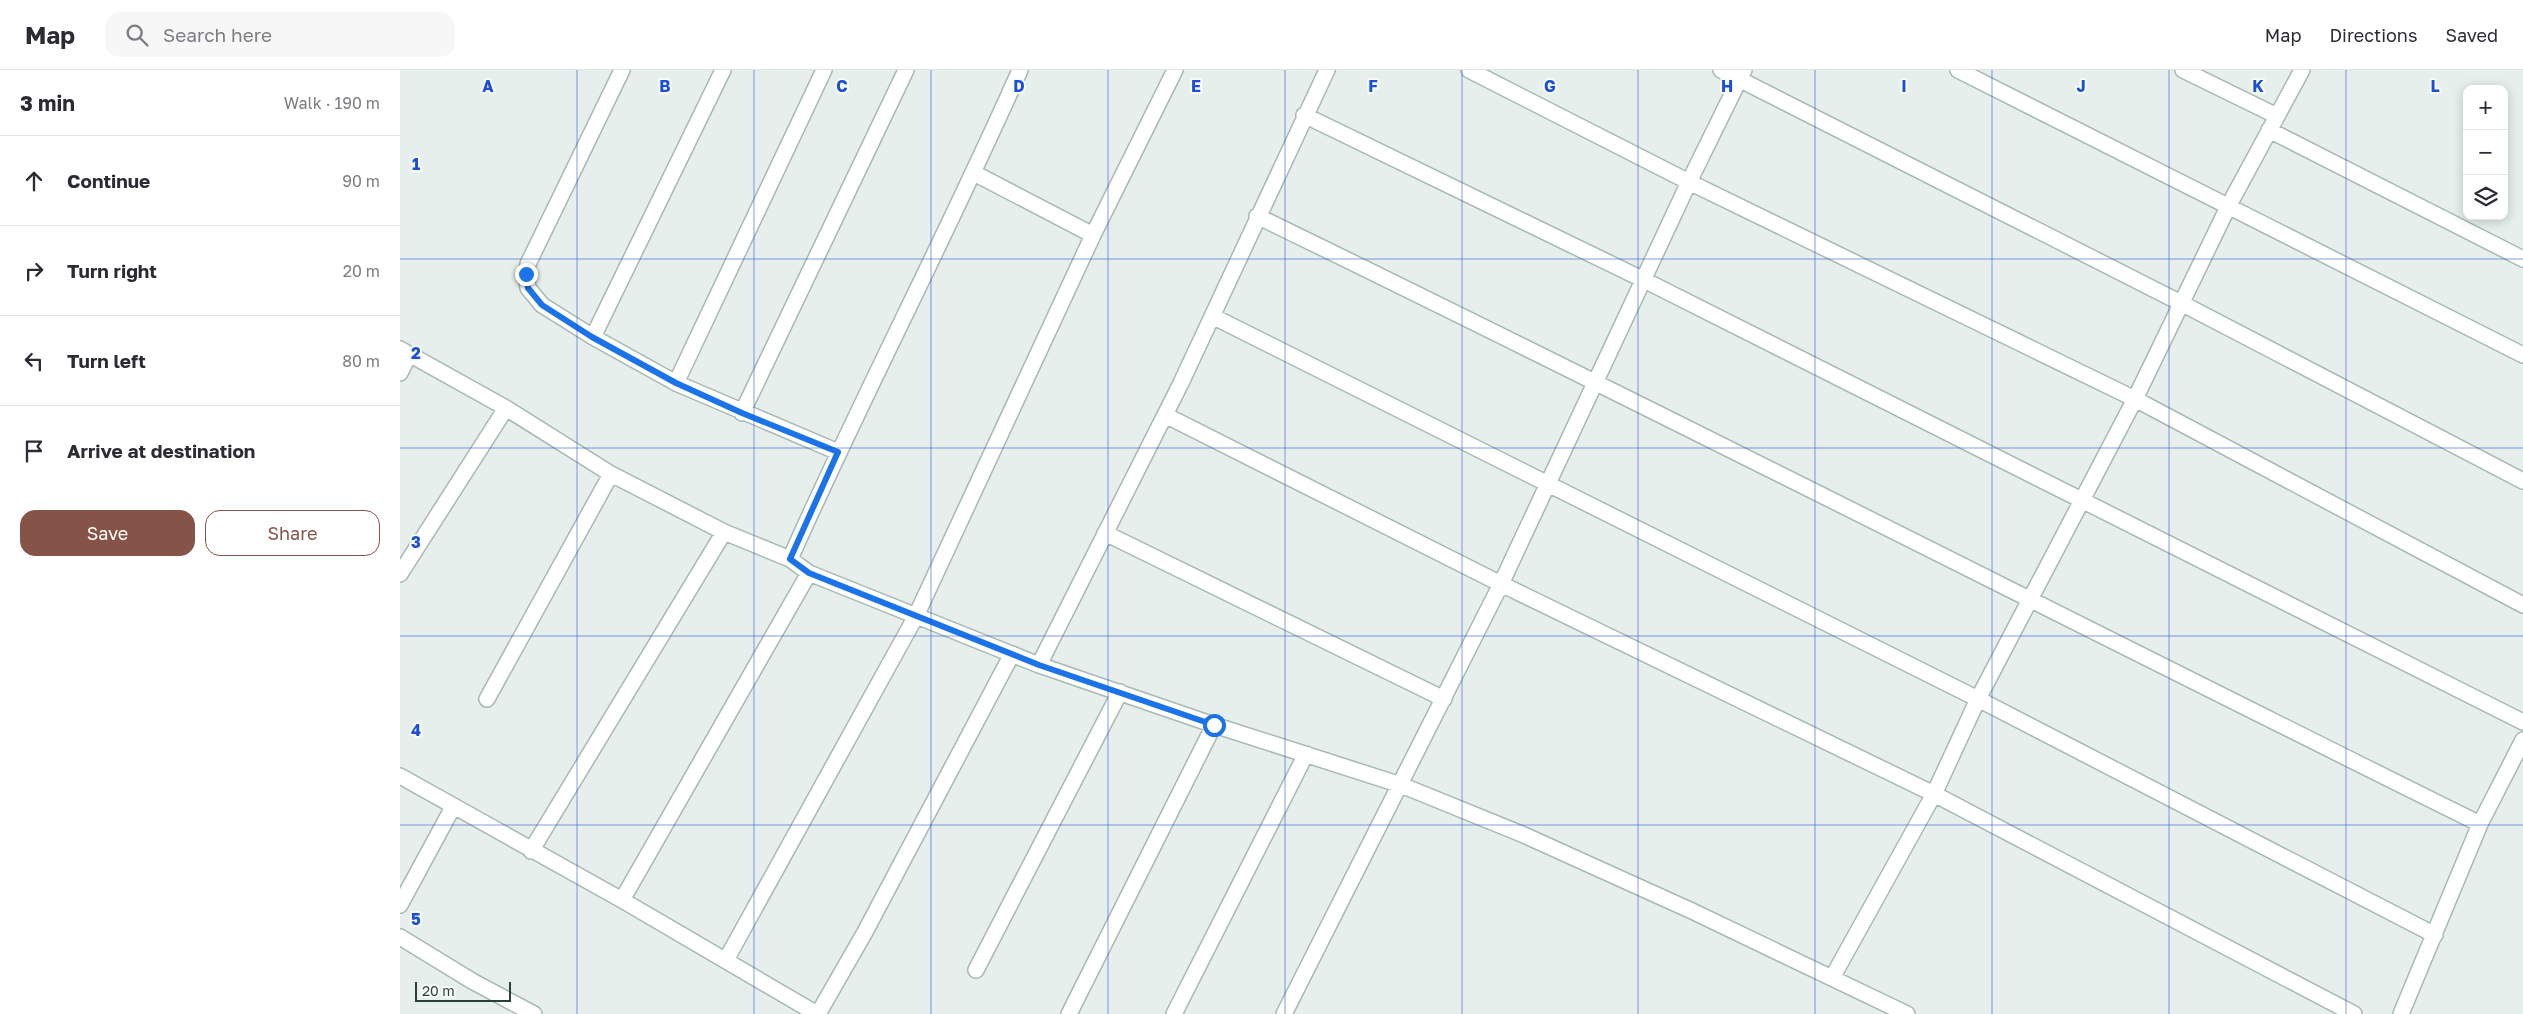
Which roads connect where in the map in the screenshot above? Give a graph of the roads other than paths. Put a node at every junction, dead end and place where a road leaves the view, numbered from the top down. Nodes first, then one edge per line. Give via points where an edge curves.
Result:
1 (622, 70) edge
2 (723, 70) edge
3 (824, 70) edge
4 (906, 70) edge
5 (1020, 70) edge
6 (1175, 70) edge
7 (1327, 70) edge
8 (1469, 70) edge
9 (1721, 70) edge
10 (1958, 70) edge
11 (2183, 70) edge
12 (2302, 70) edge
13 (1742, 74) edge
14 (1304, 115) junction
15 (2277, 116) junction
16 (2269, 130) junction
17 (974, 173) junction
18 (1689, 182) junction
19 (2229, 205) junction
20 (1257, 216) junction
21 (1093, 235) junction
22 (2523, 259) edge
23 (1644, 280) junction
24 (2181, 303) junction
25 (1212, 316) junction
26 (592, 337) junction
27 (405, 352) edge
28 (2523, 355) edge
29 (400, 373) edge
30 (1596, 380) junction
31 (676, 383) junction
32 (2135, 399) junction
33 (506, 408) junction
34 (742, 413) junction
35 (1165, 415) junction
36 (838, 452) junction
37 (611, 474) junction
38 (2523, 481) edge
39 (1549, 486) junction
40 (2080, 499) junction
41 (724, 532) junction
42 (1105, 533) junction
43 (790, 559) junction
44 (809, 573) junction
45 (400, 574) edge
46 (1501, 584) junction
47 (2029, 601) junction
48 (2523, 605) edge
49 (916, 616) junction
50 (1012, 654) junction
51 (1039, 665) junction
52 (1120, 692) junction
53 (487, 699) dead end
54 (1444, 699) junction
55 (1978, 699) junction
56 (2523, 722) edge
57 (1214, 725) junction
58 (2523, 740) edge
59 (1306, 754) junction
60 (400, 776) edge
61 (1400, 785) junction
62 (1934, 794) junction
63 (453, 806) junction
64 (2480, 824) junction
65 (531, 851) junction
66 (622, 900) junction
67 (400, 905) edge
68 (2434, 935) junction
69 (400, 937) edge
70 (726, 960) junction
71 (976, 970) dead end
72 (1832, 978) junction
73 (534, 1014) edge
74 (818, 1014) edge
75 (1069, 1014) edge
76 (1174, 1014) edge
77 (1284, 1014) edge
78 (1907, 1014) edge
79 (2354, 1014) edge
80 (2401, 1014) edge

1 - 26 street via 536,245 526,274 528,288 542,305
2 - 26 street
3 - 31 street
4 - 34 street
5 - 17 street
6 - 21 street
7 - 14 street
8 - 18 street
9 - 13 street
10 - 19 street
11 - 15 street
12 - 15 street
13 - 18 street
13 - 24 street
14 - 20 street
14 - 23 street
15 - 16 street
16 - 19 street
16 - 22 street
17 - 21 street
17 - 36 street
18 - 23 street
18 - 32 street
19 - 24 street
19 - 28 street
20 - 25 street
20 - 30 street
21 - 49 street
23 - 30 street
23 - 40 street
24 - 32 street
24 - 38 street
25 - 35 street
25 - 39 street
26 - 31 street
27 - 29 street
27 - 33 street
30 - 39 street
30 - 47 street
31 - 34 street
32 - 40 street
32 - 48 street
33 - 37 street
33 - 45 street
34 - 36 street
35 - 42 street
35 - 46 street
36 - 43 street
37 - 41 street
37 - 53 street
39 - 46 street
39 - 55 street
40 - 47 street
40 - 56 street
41 - 43 street
41 - 65 street
42 - 51 street
42 - 54 street
43 - 44 street
44 - 49 street
44 - 66 street
46 - 54 street
46 - 62 street
47 - 55 street
47 - 64 street
49 - 50 street
49 - 70 street
50 - 51 street
50 - 74 street
51 - 52 street
52 - 57 street
52 - 71 street
54 - 61 street
55 - 62 street
55 - 68 street
57 - 59 street
57 - 75 street
58 - 64 street
59 - 61 street
59 - 76 street
60 - 63 street
61 - 72 street via 1524,835
61 - 77 street
62 - 72 street
62 - 79 street
63 - 65 street
63 - 67 street
64 - 68 street
65 - 66 street
66 - 70 street
68 - 80 street
69 - 73 street
70 - 74 street
72 - 78 street

